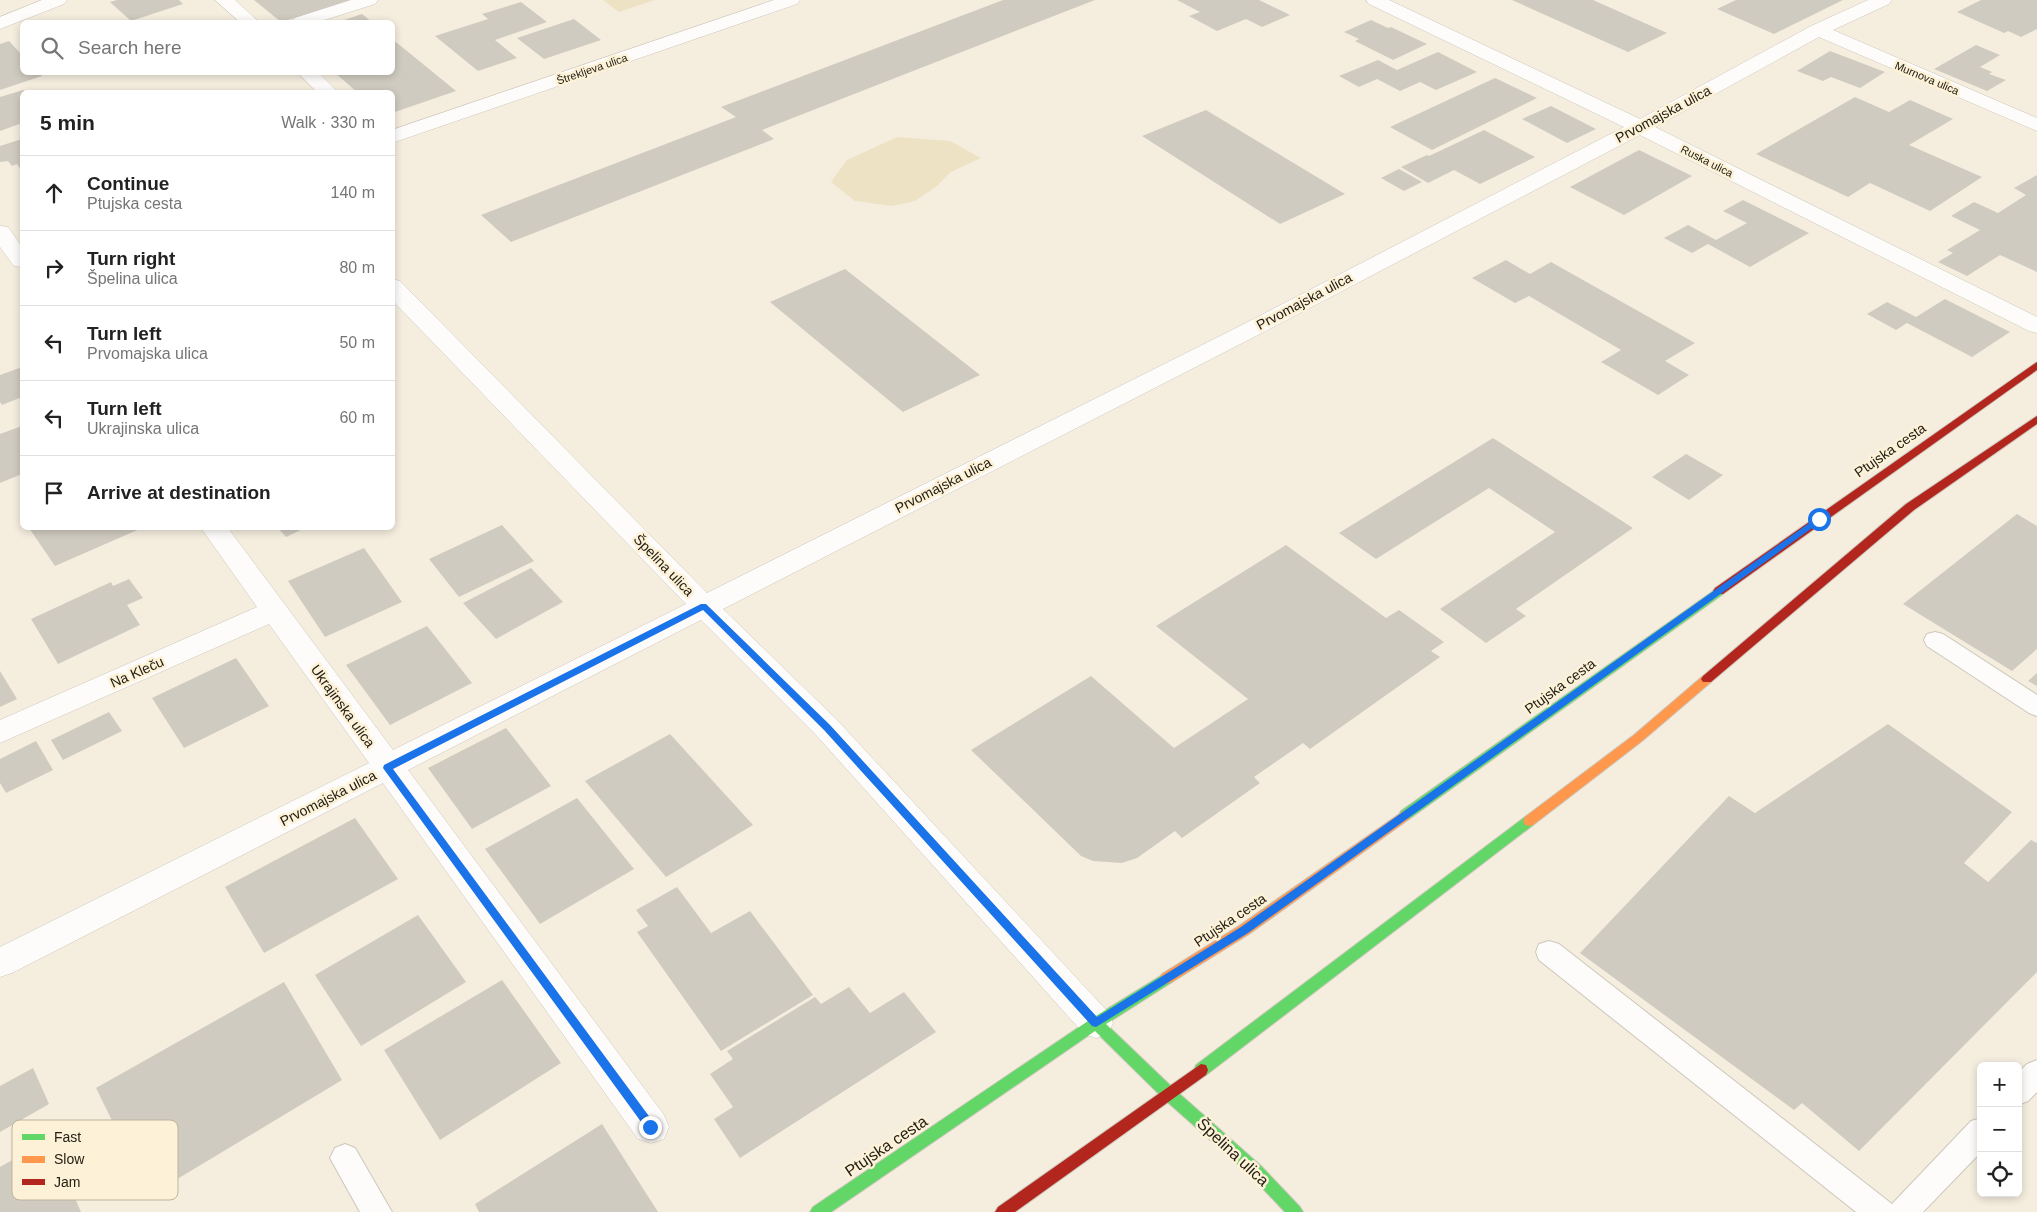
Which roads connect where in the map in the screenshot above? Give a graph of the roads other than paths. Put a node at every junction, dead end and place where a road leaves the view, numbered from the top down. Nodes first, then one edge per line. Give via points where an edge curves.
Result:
1 (58, 0) edge
2 (224, 0) edge
3 (369, 0) edge
4 (791, 0) edge
5 (1375, 0) edge
6 (1882, 0) edge
7 (248, 20) edge
8 (307, 20) edge
9 (0, 24) edge
10 (1818, 30) junction
11 (309, 75) edge
12 (326, 90) edge
13 (2037, 125) edge
14 (1640, 127) junction
15 (395, 136) edge
16 (0, 232) edge
17 (16, 258) edge
18 (395, 289) edge
19 (2037, 326) edge
20 (2037, 365) edge
21 (2037, 419) edge
22 (215, 530) edge
23 (704, 606) junction
24 (274, 611) junction
25 (1935, 640) dead end
26 (2037, 707) edge
27 (0, 732) edge
28 (387, 768) junction
29 (1549, 952) dead end
30 (0, 963) edge
31 (1096, 1023) junction
32 (2037, 1073) edge
33 (2022, 1088) edge
34 (1169, 1094) junction
35 (650, 1127) dead end
36 (1977, 1135) edge
37 (345, 1158) dead end
38 (377, 1212) edge
39 (818, 1212) edge
40 (1003, 1212) edge
41 (1295, 1212) edge
42 (1880, 1212) edge
43 (1902, 1212) edge

1 - 9 street
2 - 7 street
3 - 8 street
4 - 15 street, Štrekljeva ulica
5 - 14 street, Ruska ulica
6 - 10 street, Prvomajska ulica
10 - 13 street, Murnova ulica
10 - 14 street, Prvomajska ulica
11 - 12 street
14 - 19 street, Ruska ulica
14 - 23 street, Prvomajska ulica via 1250,330
16 - 17 street
18 - 23 street, Špelina ulica
20 - 31 main road, Ptujska cesta via 1244,930
21 - 34 main road via 1910,507 1638,738
22 - 24 street, Ukrajinska ulica
23 - 28 street, Prvomajska ulica
23 - 31 street, Špelina ulica via 827,728
24 - 27 street, Na Kleču
24 - 28 street, Ukrajinska ulica
25 - 26 lane
28 - 30 street, Prvomajska ulica
28 - 35 street, Ukrajinska ulica
29 - 42 lane
31 - 34 main road
31 - 39 main road, Ptujska cesta
32 - 33 lane
34 - 40 main road
34 - 41 main road, Špelina ulica via 1256,1171
36 - 43 lane
37 - 38 lane

